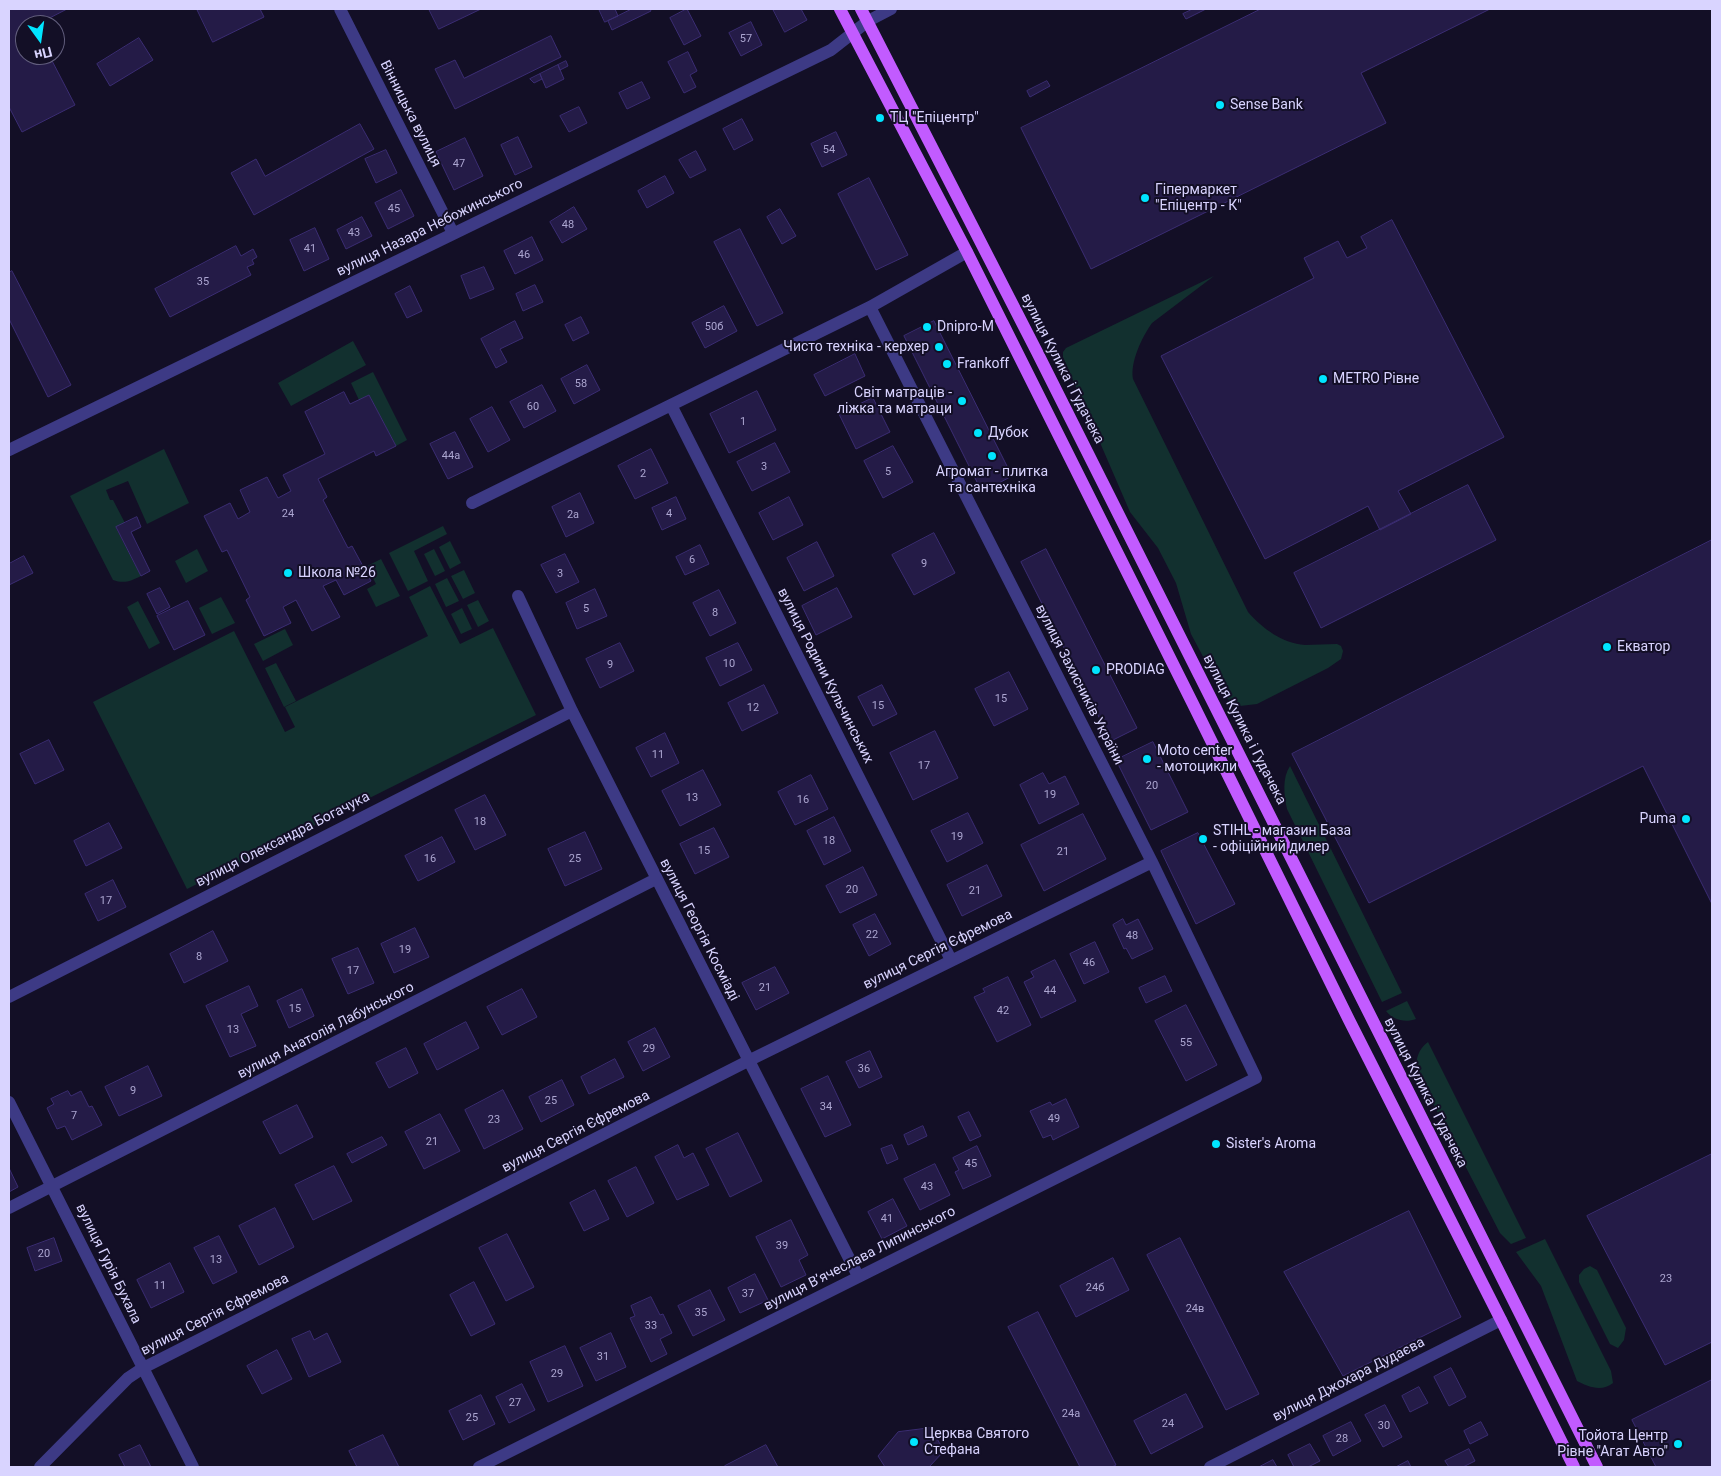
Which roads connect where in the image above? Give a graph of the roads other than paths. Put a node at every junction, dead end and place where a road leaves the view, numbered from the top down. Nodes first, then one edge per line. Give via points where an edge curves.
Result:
1 (340, 9) edge
2 (840, 9) edge
3 (861, 9) edge
4 (891, 9) edge
5 (860, 27) junction
6 (453, 233) junction
7 (967, 252) junction
8 (870, 307) junction
9 (671, 405) junction
10 (9, 450) edge
11 (472, 503) dead end
12 (518, 596) dead end
13 (572, 711) junction
14 (1152, 862) junction
15 (656, 879) junction
16 (951, 960) junction
17 (9, 996) edge
18 (750, 1060) junction
19 (1256, 1078) joint
20 (9, 1102) edge
21 (53, 1187) junction
22 (9, 1208) edge
23 (858, 1276) junction
24 (1501, 1320) junction
25 (143, 1368) junction
26 (40, 1467) edge
27 (193, 1467) edge
28 (479, 1467) edge
29 (1210, 1467) edge
30 (1574, 1467) edge
31 (1597, 1467) edge

1 - 6 street, Вінницька вулиця
2 - 5 main road, вулиця Кулика і Гудачека
3 - 5 main road, вулиця Кулика і Гудачека
4 - 5 street, вулиця Назара Небожинського
5 - 6 street, вулиця Назара Небожинського via 831,50
5 - 7 main road, вулиця Кулика і Гудачека
5 - 31 main road, вулиця Кулика і Гудачека via 1055,388
6 - 10 street, вулиця Назара Небожинського
7 - 8 street
7 - 24 main road, вулиця Кулика і Гудачека
8 - 9 street
8 - 14 street, вулиця Захисників України
9 - 11 street
9 - 16 street, вулиця Родини Кульчинських
12 - 13 street, вулиця Георгія Косміаді
13 - 15 street, вулиця Георгія Косміаді
13 - 17 street, вулиця Олександра Богачука
14 - 16 street, вулиця Сергія Єфремова
14 - 19 street, вулиця Захисників України
15 - 18 street, вулиця Георгія Косміаді
15 - 21 street, вулиця Анатолія Лабунського
16 - 18 street, вулиця Сергія Єфремова
18 - 23 street, вулиця Георгія Косміаді
18 - 25 street, вулиця Сергія Єфремова
19 - 23 street, вулиця Вʼячеслава Липинського
20 - 21 street, вулиця Гурія Бухала
21 - 22 street, вулиця Анатолія Лабунського
21 - 25 street, вулиця Гурія Бухала
23 - 28 street, вулиця Вʼячеслава Липинського
24 - 29 street, вулиця Джохара Дудаєва
24 - 30 main road, вулиця Кулика і Гудачека
25 - 26 street, вулиця Сергія Єфремова via 128,1378
25 - 27 street, вулиця Гурія Бухала

